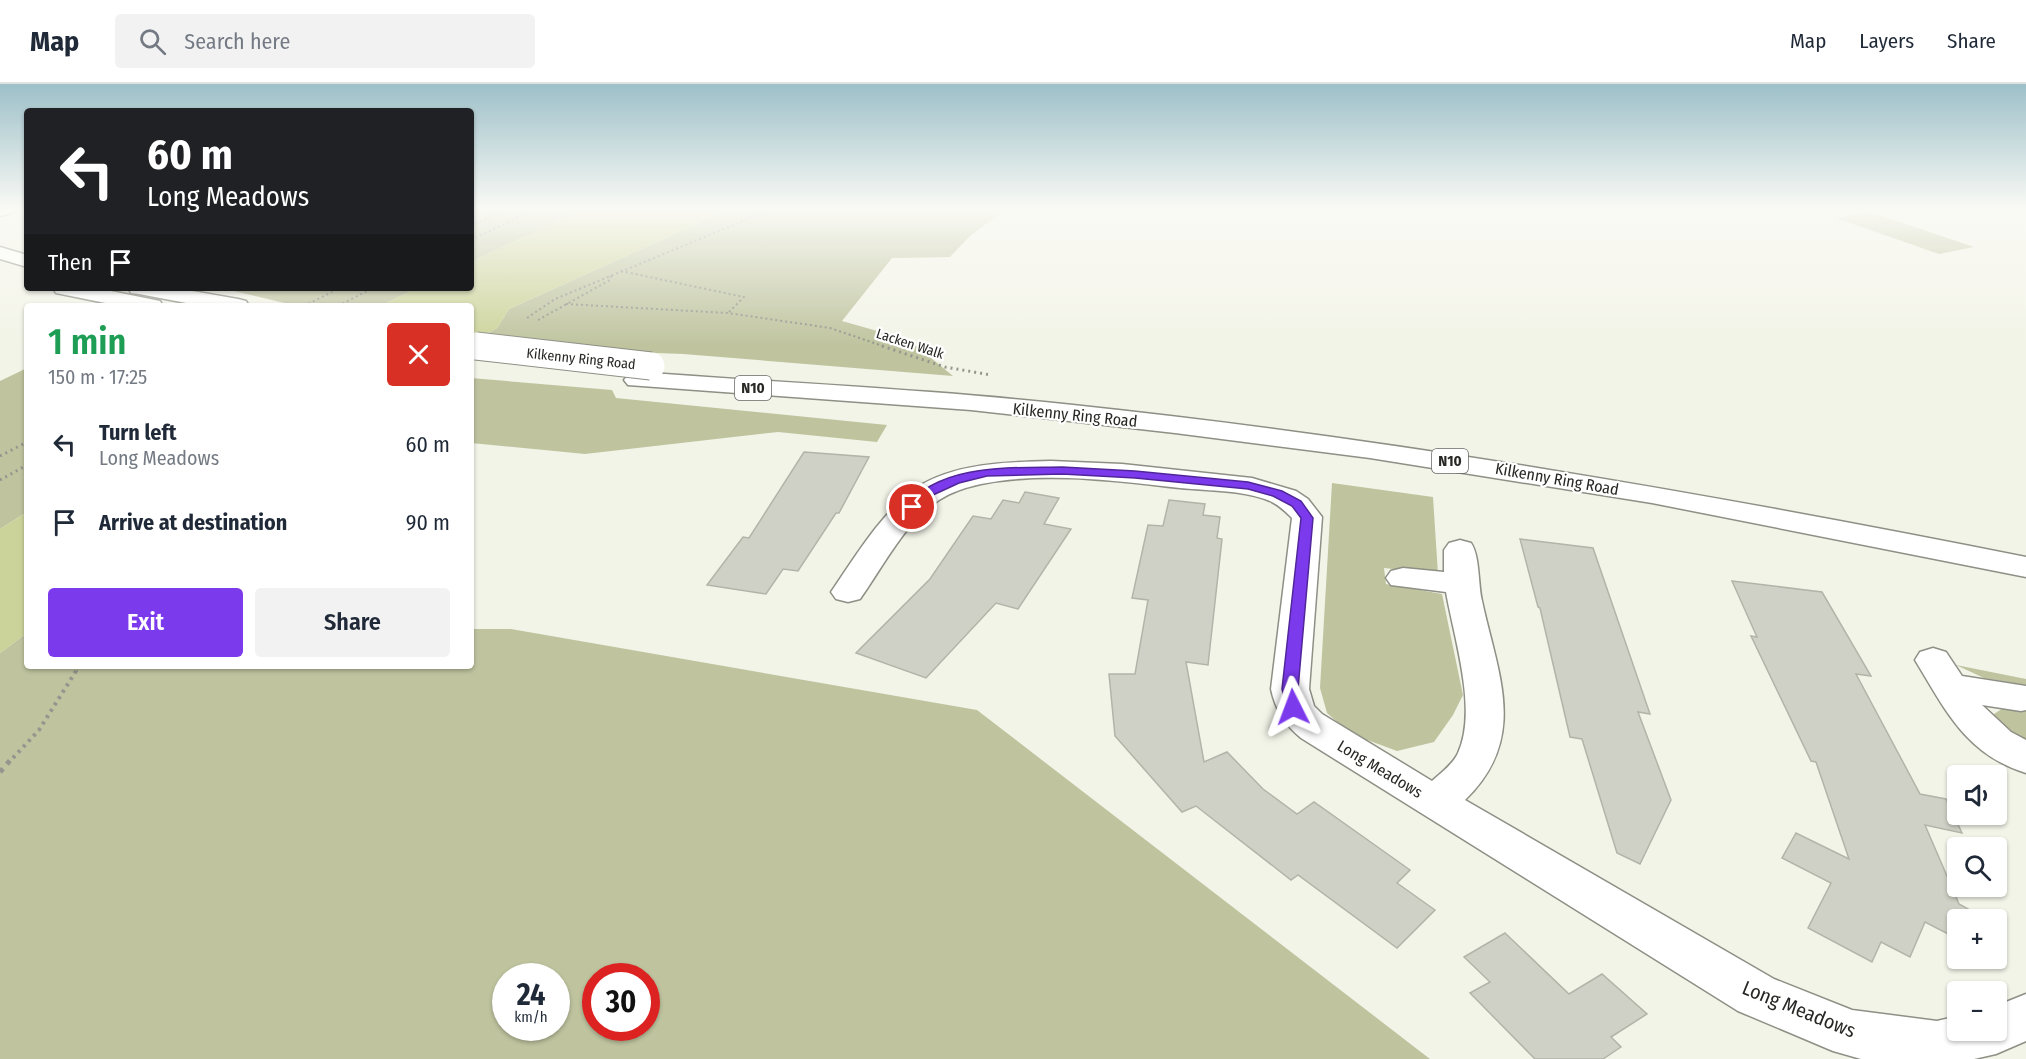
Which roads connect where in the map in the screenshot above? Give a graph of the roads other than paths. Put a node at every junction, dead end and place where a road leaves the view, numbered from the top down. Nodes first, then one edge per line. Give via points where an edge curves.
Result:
1 (5, 254) edge
2 (24, 260) edge
3 (0, 271) edge
4 (24, 278) edge
5 (84, 291) edge
6 (146, 300) edge
7 (222, 303) edge
8 (474, 345) edge
9 (474, 363) edge
10 (644, 373) junction
11 (2026, 567) edge
12 (1403, 578) dead end
13 (848, 592) dead end
14 (2021, 698) dead end
15 (2026, 758) edge
16 (1436, 802) junction
17 (2026, 1017) edge
18 (2007, 1025) edge
19 (1952, 1041) edge

1 - 2 main road
3 - 4 main road
5 - 6 main road
6 - 7 main road via 173,294
8 - 10 main road, Kilkenny Ring Road / N10, bridge
9 - 10 main road, Kilkenny Ring Road / N10
10 - 11 main road, Kilkenny Ring Road / N10 via 1113,418 1439,459 1764,513
12 - 16 main road, Long Meadows via 1461,567 1483,696 1484,726 1477,758
13 - 16 main road, Long Meadows via 912,507 929,492 955,480 987,473 1062,470 1248,486 1277,493 1297,504 1307,518 1290,689 1293,707 1304,721 1330,739
14 - 15 main road via 1941,673 1971,719 1997,742
16 - 19 main road, Long Meadows via 1756,994 1851,1034 1937,1045
17 - 18 main road, Long Meadows

